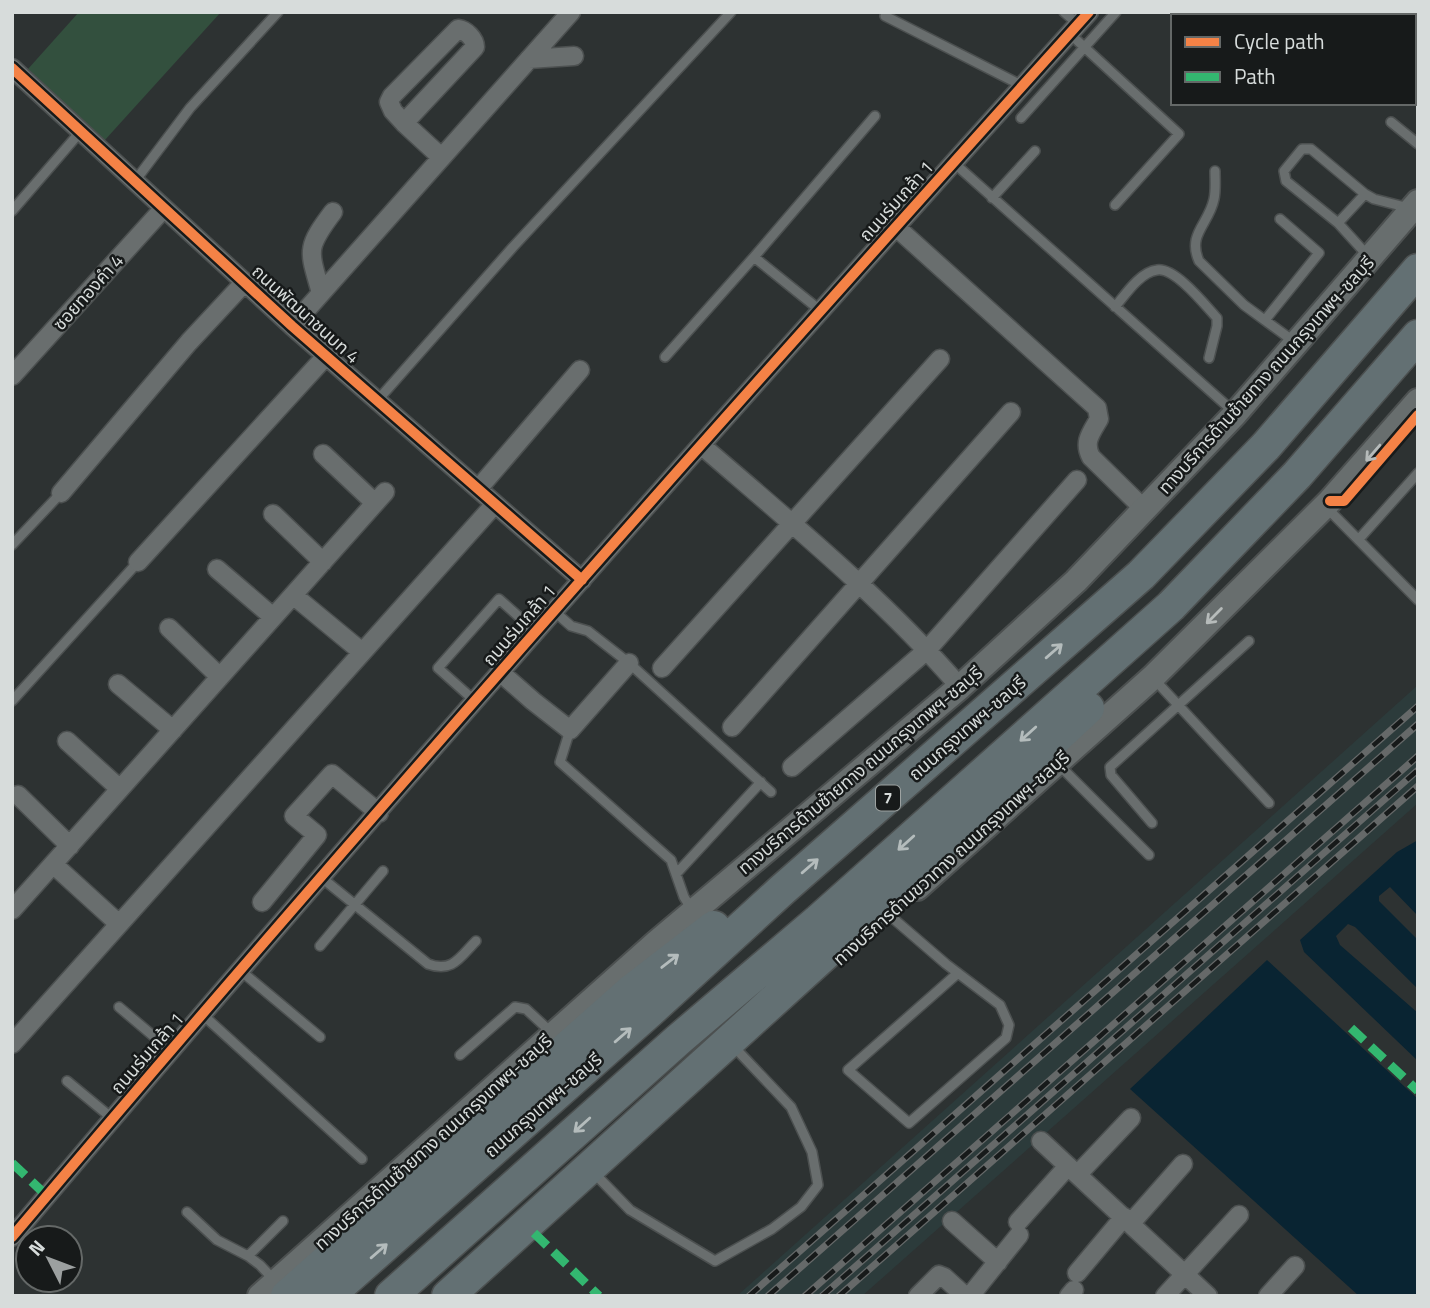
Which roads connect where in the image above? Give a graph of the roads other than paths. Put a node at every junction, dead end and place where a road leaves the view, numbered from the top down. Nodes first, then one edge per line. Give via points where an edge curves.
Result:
1 (278, 12) edge
2 (571, 12) edge
3 (731, 12) edge
4 (1064, 12) edge
5 (1116, 12) edge
6 (885, 16) dead end
7 (1079, 23) edge
8 (1084, 47) junction
9 (573, 56) dead end
10 (529, 59) junction
11 (12, 68) edge
12 (1023, 86) junction
13 (875, 116) dead end
14 (1021, 118) dead end
15 (1391, 122) dead end
16 (404, 123) junction
17 (81, 131) junction
18 (1418, 144) edge
19 (1035, 150) dead end
20 (441, 156) junction
21 (954, 163) junction
22 (1215, 171) dead end
23 (135, 181) junction
24 (1365, 194) junction
25 (992, 198) junction
26 (1115, 205) dead end
27 (1415, 205) edge
28 (164, 208) junction
29 (12, 211) edge
30 (333, 212) dead end
31 (1280, 219) dead end
32 (1338, 223) junction
33 (896, 227) junction
34 (754, 257) junction
35 (1370, 258) junction
36 (1418, 270) edge
37 (244, 283) junction
38 (321, 293) junction
39 (1115, 307) junction
40 (821, 311) junction
41 (1265, 320) junction
42 (292, 326) junction
43 (1418, 336) edge
44 (1297, 344) junction
45 (326, 356) junction
46 (665, 357) dead end
47 (1209, 358) dead end
48 (940, 359) dead end
49 (1418, 368) edge
50 (580, 370) dead end
51 (12, 376) edge
52 (377, 401) junction
53 (1418, 401) edge
54 (1011, 412) dead end
55 (1235, 414) junction
56 (701, 445) junction
57 (323, 454) dead end
58 (1418, 472) edge
59 (1077, 481) dead end
60 (478, 489) junction
61 (61, 493) joint
62 (495, 504) junction
63 (1324, 506) junction
64 (1145, 510) junction
65 (273, 514) dead end
66 (791, 524) junction
67 (1359, 540) junction
68 (12, 545) edge
69 (138, 562) joint
70 (323, 562) junction
71 (217, 569) dead end
72 (582, 580) junction
73 (859, 584) junction
74 (293, 595) junction
75 (1418, 600) edge
76 (555, 611) junction
77 (273, 617) junction
78 (169, 628) dead end
79 (536, 632) junction
80 (1249, 641) dead end
81 (927, 650) junction
82 (362, 652) junction
83 (629, 663) junction
84 (662, 668) dead end
85 (501, 673) junction
86 (220, 677) junction
87 (1153, 677) junction
88 (118, 684) dead end
89 (960, 687) junction
90 (12, 701) edge
91 (476, 702) junction
92 (1179, 705) junction
93 (732, 727) dead end
94 (173, 730) junction
95 (570, 730) junction
96 (67, 741) dead end
97 (1057, 764) junction
98 (792, 767) dead end
99 (761, 782) junction
100 (120, 789) junction
101 (771, 792) dead end
102 (18, 795) dead end
103 (1269, 803) dead end
104 (379, 813) junction
105 (1152, 823) dead end
106 (70, 846) junction
107 (1149, 855) dead end
108 (53, 864) junction
109 (383, 871) dead end
110 (676, 874) junction
111 (322, 878) junction
112 (15, 902) edge
113 (262, 902) dead end
114 (354, 905) junction
115 (693, 912) junction
116 (888, 914) junction
117 (819, 920) junction
118 (119, 924) junction
119 (476, 941) dead end
120 (320, 946) dead end
121 (241, 971) junction
122 (958, 973) junction
123 (119, 1007) dead end
124 (203, 1014) junction
125 (553, 1034) junction
126 (320, 1037) dead end
127 (12, 1044) edge
128 (737, 1050) junction
129 (172, 1051) junction
130 (460, 1055) dead end
131 (67, 1081) dead end
132 (1130, 1118) dead end
133 (113, 1119) junction
134 (1041, 1141) dead end
135 (362, 1159) dead end
136 (1183, 1164) dead end
137 (1073, 1170) junction
138 (597, 1176) junction
139 (187, 1212) dead end
140 (1239, 1216) dead end
141 (1128, 1220) junction
142 (283, 1221) dead end
143 (952, 1221) dead end
144 (12, 1237) edge
145 (248, 1256) junction
146 (998, 1262) junction
147 (1295, 1266) dead end
148 (1185, 1274) junction
149 (1073, 1286) edge
150 (291, 1290) edge
151 (390, 1296) edge
152 (424, 1296) edge
153 (448, 1296) edge
154 (464, 1296) edge
155 (918, 1296) edge
156 (964, 1296) edge
157 (970, 1296) edge
158 (1166, 1296) edge
159 (1208, 1296) edge
160 (1268, 1296) edge

1 - 23 lane via 190,108
2 - 10 street
3 - 52 lane
4 - 7 lane
5 - 8 lane
6 - 12 lane
7 - 8 lane
7 - 12 street, ถนนร่มเกล้า 1
8 - 14 lane
8 - 26 lane via 1179,134
9 - 10 street
10 - 20 street
11 - 17 street, ถนนพัฒนาชนบท 4
12 - 21 street, ถนนร่มเกล้า 1
13 - 34 lane
15 - 18 lane
16 - 16 street via 390,106 391,96 453,33 462,30 475,47
16 - 20 street
17 - 23 street, ถนนพัฒนาชนบท 4
17 - 29 lane
19 - 25 lane
20 - 38 street
21 - 25 lane
21 - 33 street, ถนนร่มเกล้า 1
22 - 41 lane via 1214,200 1195,240 1195,252 1211,275
23 - 28 street, ถนนพัฒนาชนบท 4
24 - 27 lane
24 - 32 lane
24 - 32 lane via 1311,149 1302,149 1284,171 1286,181
25 - 39 lane
27 - 35 main road, ทางบริการด้านซ้ายทาง ถนนกรุงเทพฯ-ชลบุรี
28 - 37 street, ถนนพัฒนาชนบท 4
28 - 51 street, ซอยทองคำ 4
30 - 38 street via 314,237 310,254
31 - 41 lane via 1319,253
32 - 35 lane
33 - 40 street, ถนนร่มเกล้า 1
33 - 64 street via 1097,408 1099,419 1086,449
34 - 40 lane
34 - 46 lane
35 - 44 main road, ทางบริการด้านซ้ายทาง ถนนกรุงเทพฯ-ชลบุรี
150 -> 36 highway, ถนนกรุงเทพฯ-ชลบุรี / 7 via 631,991 732,913 782,890 1141,575 1266,446
37 - 42 street, ถนนพัฒนาชนบท 4
37 - 61 street
38 - 42 street
39 - 47 lane via 1143,277 1166,271 1217,318
39 - 55 lane
40 - 56 street, ถนนร่มเกล้า 1
41 - 44 lane
42 - 45 street, ถนนพัฒนาชนบท 4
43 -> 117 highway via 1297,475 1171,606
44 - 55 main road, ทางบริการด้านซ้ายทาง ถนนกรุงเทพฯ-ชลบุรี
45 - 52 street, ถนนพัฒนาชนบท 4
45 - 69 street
48 - 66 street
49 - 153 highway via 1304,498 1137,663
50 - 60 street
52 - 60 street, ถนนพัฒนาชนบท 4
53 -> 63 main road, ทางบริการด้านขวาทาง ถนนกรุงเทพฯ-ชลบุรี
54 - 73 street
55 - 64 main road, ทางบริการด้านซ้ายทาง ถนนกรุงเทพฯ-ชลบุรี
56 - 66 street
56 - 72 street, ถนนร่มเกล้า 1
57 - 70 street via 380,498
58 - 67 lane
59 - 81 street
60 - 62 street, ถนนพัฒนาชนบท 4
61 - 68 lane
62 - 72 street, ถนนพัฒนาชนบท 4
62 - 82 street
63 - 67 lane
63 -> 87 main road, ทางบริการด้านขวาทาง ถนนกรุงเทพฯ-ชลบุรี
64 - 89 main road, ทางบริการด้านซ้ายทาง ถนนกรุงเทพฯ-ชลบุรี via 1076,581
65 - 70 street
66 - 73 street
66 - 84 street
67 - 75 lane
69 - 90 lane
70 - 74 street
71 - 77 street
72 - 76 street, ถนนร่มเกล้า 1
73 - 81 street
73 - 93 street
74 - 77 street
74 - 82 street
76 - 79 street, ถนนร่มเกล้า 1
76 - 83 lane via 570,626 588,631
77 - 86 street
78 - 86 street
79 - 85 street, ถนนร่มเกล้า 1
79 - 91 lane via 499,599 439,668
80 - 92 lane
81 - 89 street
81 - 98 street
82 - 118 street
83 - 95 street
83 - 99 lane
85 - 91 street, ถนนร่มเกล้า 1
85 - 95 street
86 - 94 street
87 - 92 lane
87 - 97 main road, ทางบริการด้านขวาทาง ถนนกรุงเทพฯ-ชลบุรี
88 - 94 street
89 - 115 main road, ทางบริการด้านซ้ายทาง ถนนกรุงเทพฯ-ชลบุรี
91 - 104 street, ถนนร่มเกล้า 1
92 - 103 lane
92 - 105 lane via 1110,767 1111,775
94 - 100 street
95 - 110 lane via 560,762 660,849
96 - 100 street
97 - 107 lane
97 - 116 main road, ทางบริการด้านขวาทาง ถนนกรุงเทพฯ-ชลบุรี
99 - 101 lane
99 - 110 lane
100 - 106 street
102 - 106 street
104 - 111 street, ถนนร่มเกล้า 1
104 - 113 street via 332,774 295,816 317,835
106 - 108 street
108 - 112 street
108 - 118 street
109 - 114 lane
110 - 115 lane
111 - 114 lane
111 - 121 street, ถนนร่มเกล้า 1
114 - 119 lane via 440,969 453,965
114 - 120 lane
115 - 125 main road, ทางบริการด้านซ้ายทาง ถนนกรุงเทพฯ-ชลบุรี
116 - 122 lane
116 - 128 main road, ทางบริการด้านขวาทาง ถนนกรุงเทพฯ-ชลบุรี
117 -> 151 highway
117 - 152 highway via 784,970
118 - 127 street
121 - 124 street, ถนนร่มเกล้า 1
121 - 126 lane
122 - 122 lane via 1000,1005 1009,1025 1006,1038 909,1124 848,1070
123 - 129 lane
124 - 129 street, ถนนร่มเกล้า 1
124 - 135 lane
125 - 130 lane via 526,1009 515,1007
125 - 150 main road, ทางบริการด้านซ้ายทาง ถนนกรุงเทพฯ-ชลบุรี
128 - 138 main road, ทางบริการด้านขวาทาง ถนนกรุงเทพฯ-ชลบุรี
128 - 138 lane via 791,1107 812,1152 818,1185 802,1207 715,1261 630,1210
129 - 133 street, ถนนร่มเกล้า 1
131 - 133 lane
132 - 137 street
133 - 144 street, ถนนร่มเกล้า 1
134 - 137 street
136 - 141 street
137 - 141 street
137 - 146 street via 1018,1229
138 - 154 main road, ทางบริการด้านขวาทาง ถนนกรุงเทพฯ-ชลบุรี
139 - 145 lane via 217,1240
140 - 148 street
141 - 148 street
141 - 149 street
142 - 145 lane
143 - 146 street
145 - 150 lane
146 - 157 street
147 - 160 street
148 - 158 street
148 - 159 street
155 - 156 street via 939,1275

